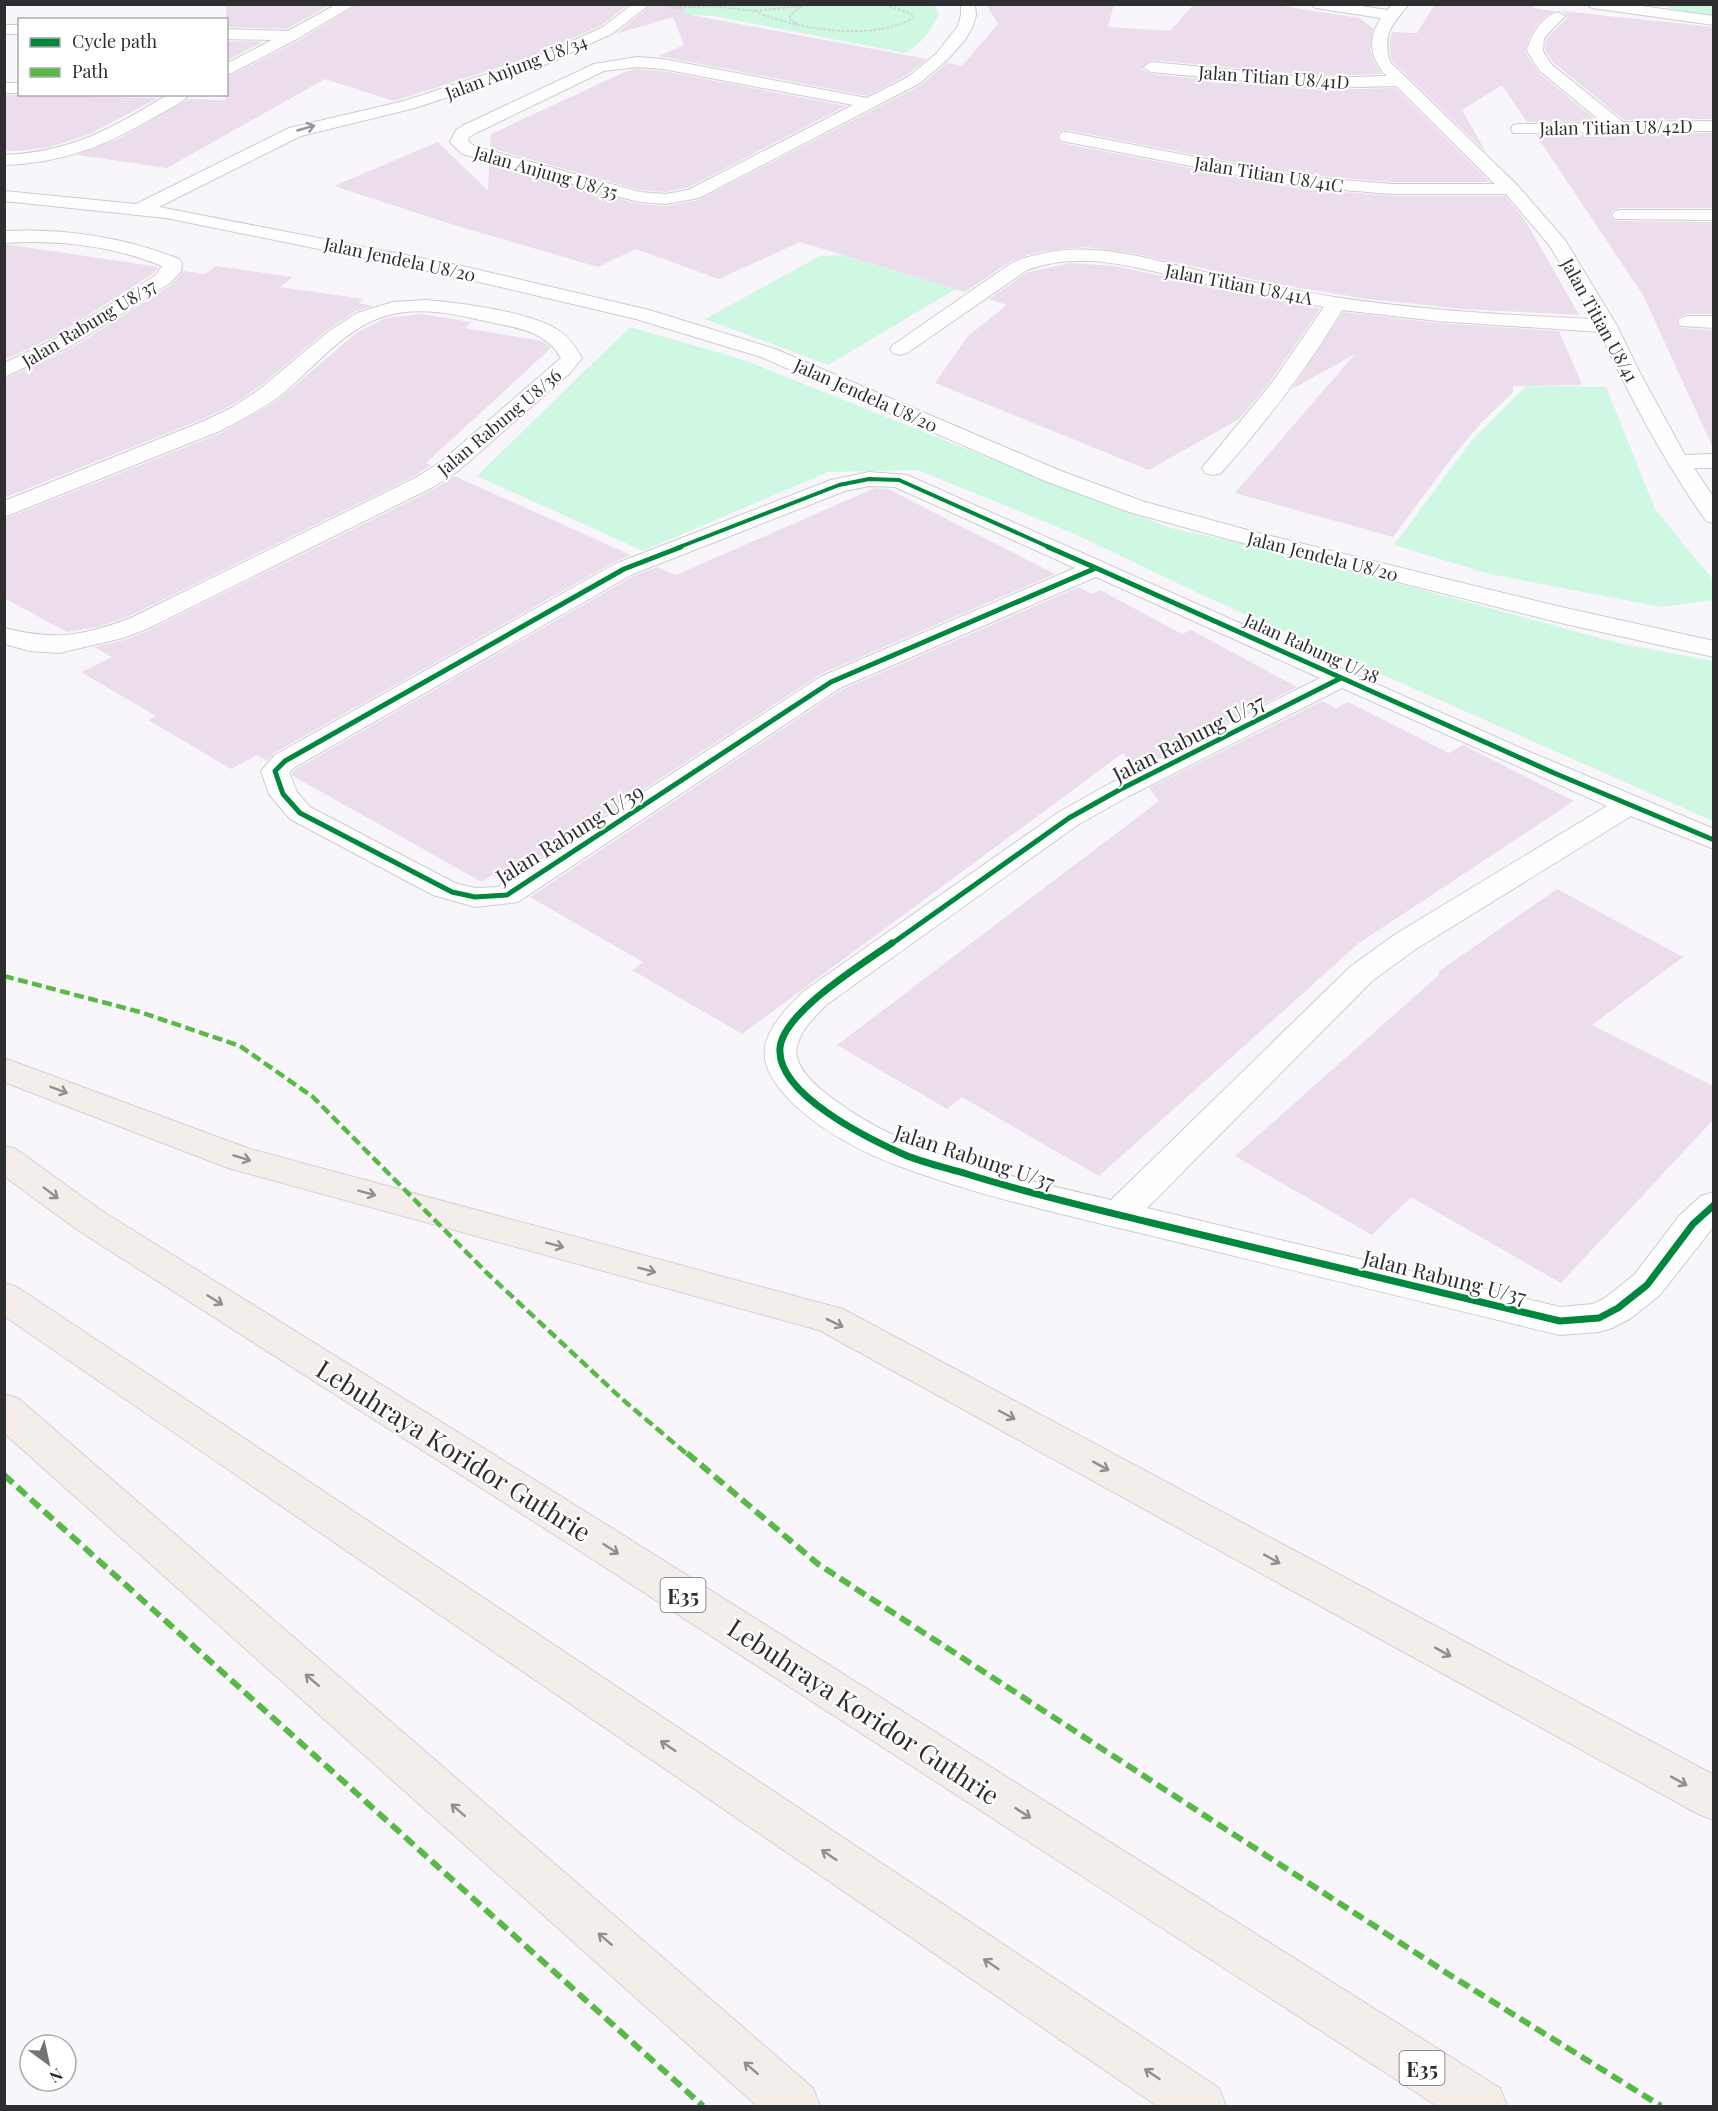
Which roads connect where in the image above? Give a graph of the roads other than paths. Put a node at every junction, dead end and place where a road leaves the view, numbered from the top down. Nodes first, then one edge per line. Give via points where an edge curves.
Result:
1 (349, 4) edge
2 (968, 4) edge
3 (1316, 4) edge
4 (1592, 4) edge
5 (641, 6) edge
6 (1645, 7) edge
7 (1395, 10) edge
8 (1558, 16) dead end
9 (1713, 21) edge
10 (228, 34) edge
11 (294, 36) junction
12 (1151, 67) dead end
13 (228, 70) edge
14 (1398, 81) junction
15 (178, 96) edge
16 (870, 103) junction
17 (1713, 126) edge
18 (1618, 127) junction
19 (1519, 129) dead end
20 (1067, 137) dead end
21 (4, 160) edge
22 (1511, 189) junction
23 (4, 196) edge
24 (141, 209) junction
25 (1621, 215) dead end
26 (1713, 215) edge
27 (4, 237) edge
28 (1336, 303) junction
29 (1688, 322) dead end
30 (1713, 322) edge
31 (1607, 326) junction
32 (900, 349) dead end
33 (4, 371) edge
34 (1713, 461) edge
35 (1678, 462) junction
36 (1213, 468) dead end
37 (899, 480) joint
38 (4, 510) edge
39 (1713, 516) edge
40 (1096, 568) junction
41 (4, 636) edge
42 (1713, 649) edge
43 (1341, 678) junction
44 (1628, 806) junction
45 (1713, 840) edge
46 (4, 1069) edge
47 (4, 1158) edge
48 (1713, 1204) edge
49 (1119, 1214) junction
50 (4, 1297) edge
51 (4, 1409) edge
52 (1713, 1799) edge
53 (795, 2106) edge
54 (1201, 2106) edge
55 (1482, 2106) edge

1 - 11 street
2 - 16 street, Jalan Anjung U8/35 via 968,18 954,44 938,62 914,80
3 - 7 street
4 - 6 street
5 - 24 street, Jalan Anjung U8/34 via 608,30 541,61 380,112 312,142 216,171
6 - 9 street
7 - 14 street, Jalan Titian U8/41 via 1378,34 1378,45 1383,64
8 - 18 street via 1537,37 1534,51 1546,68
10 - 11 street
11 - 13 street
12 - 14 street, Jalan Titian U8/41D via 1310,83
14 - 22 street, Jalan Titian U8/41
15 - 21 street via 87,147 45,158
16 - 16 street, Jalan Anjung U8/35 via 707,189 666,199 639,197 468,150 459,142 470,129 600,67 623,63 663,64
17 - 18 street, Jalan Titian U8/42D
18 - 19 street, Jalan Titian U8/42D
20 - 22 street, Jalan Titian U8/41C via 1303,182 1392,189
22 - 31 street, Jalan Titian U8/41 via 1558,244
23 - 24 street, Jalan Jendela U8/20
24 - 42 street, Jalan Jendela U8/20 via 340,246 642,314 768,353 1137,507 1527,607
25 - 26 street
27 - 33 street, Jalan Rabung U8/37 via 85,242 149,254 172,263 171,271 163,279 74,336
28 - 31 street, Jalan Titian U8/41A via 1520,322
28 - 32 street, Jalan Titian U8/41A via 1120,259 1062,254 1033,259 1020,266
28 - 36 street via 1287,381
29 - 30 street
31 - 35 street, Jalan Titian U8/41
34 - 35 street
35 - 39 street, Jalan Titian U8/41
37 - 40 street, Jalan Rabung U/38
37 - 40 street, Jalan Rabung U/39 via 869,479 839,485 624,569 285,761 275,771 282,795 300,813 460,897 487,899 507,895 831,682
38 - 41 street, Jalan Rabung U8/36 via 244,410 359,320 377,312 447,307 525,323 558,338 572,358 450,466 425,482 140,623 59,645
40 - 43 street, Jalan Rabung U/38
43 - 44 street, Jalan Rabung U/38
43 - 49 street, Jalan Rabung U/37 via 1069,818 815,998 793,1022 780,1047 784,1067 799,1090 863,1135 907,1156 1021,1191
44 - 45 street, Jalan Rabung U/38
44 - 49 street via 1405,942 1361,974
46 -> 52 highway via 240,1158 830,1319
47 -> 55 highway, Lebuhraya Koridor Guthrie / E35 via 88,1220
48 - 49 street, Jalan Rabung U/37 via 1647,1285 1618,1308 1599,1318 1560,1321
54 -> 50 highway
53 -> 51 highway

